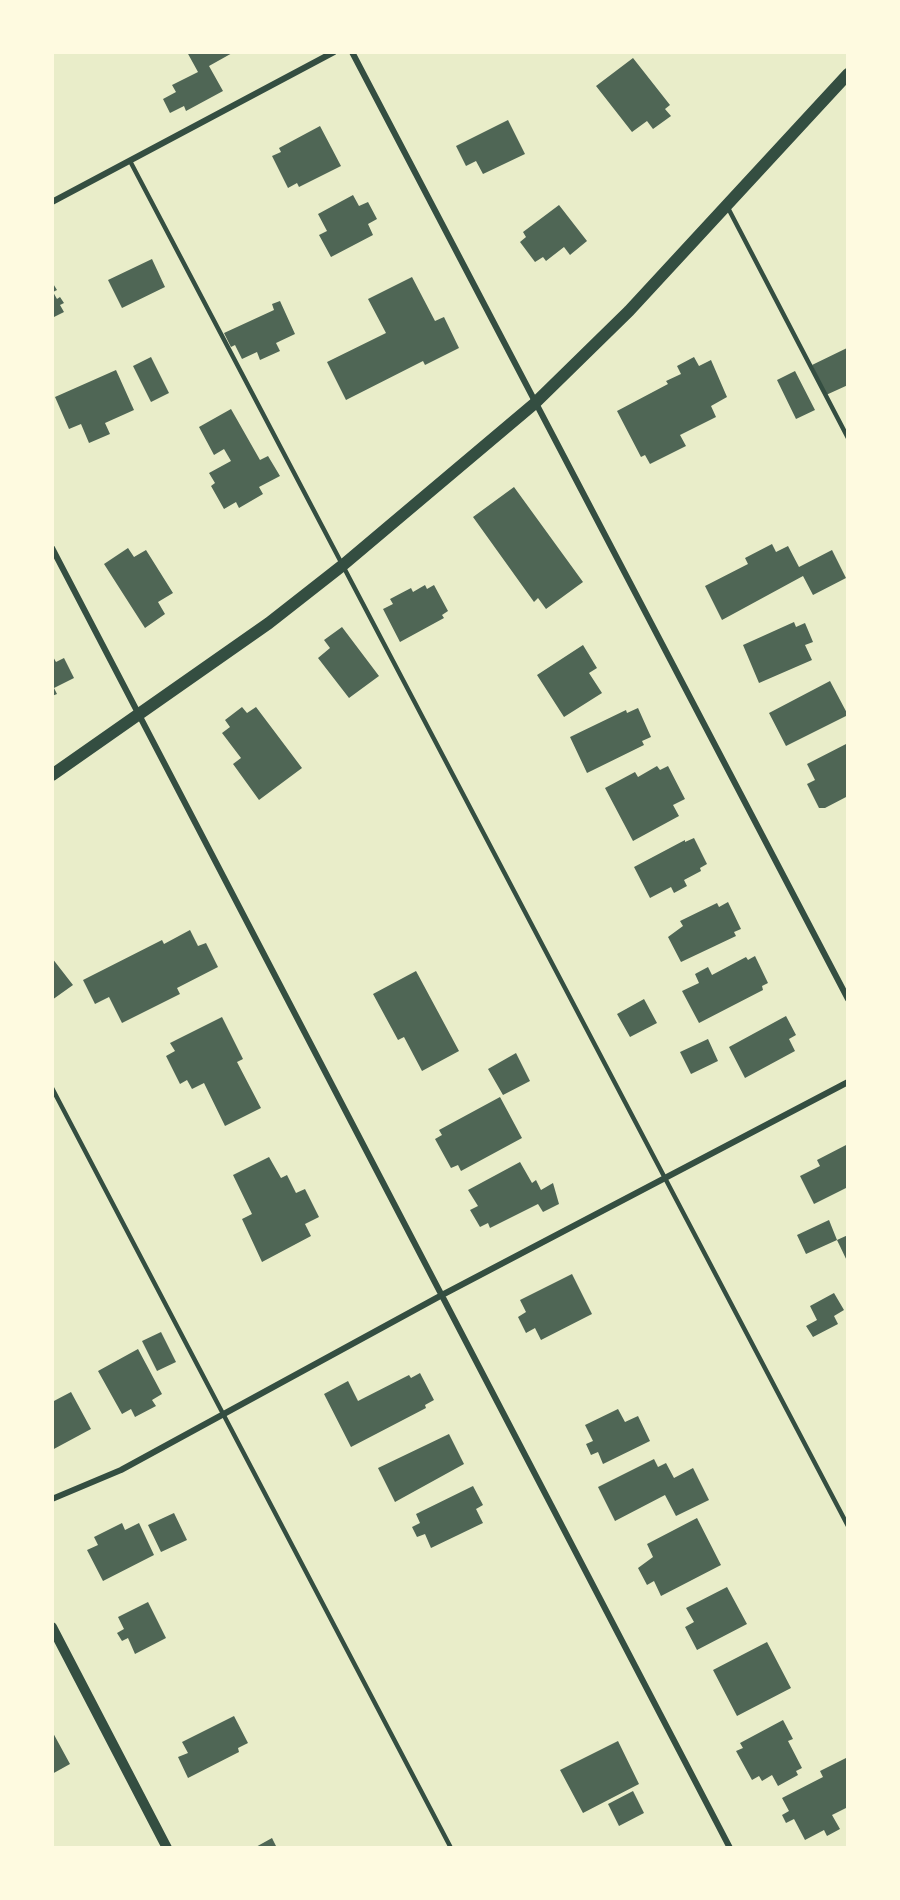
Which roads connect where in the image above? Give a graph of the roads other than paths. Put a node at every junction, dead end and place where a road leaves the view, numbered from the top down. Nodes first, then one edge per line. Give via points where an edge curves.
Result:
1 (334, 52) edge
2 (352, 52) edge
3 (848, 74) edge
4 (130, 160) junction
5 (52, 202) edge
6 (727, 206) junction
7 (534, 404) junction
8 (848, 438) edge
9 (52, 548) edge
10 (343, 565) junction
11 (139, 715) junction
12 (52, 775) edge
13 (848, 999) edge
14 (848, 1082) edge
15 (52, 1088) edge
16 (666, 1180) junction
17 (442, 1295) junction
18 (224, 1414) junction
19 (52, 1499) edge
20 (848, 1526) edge
21 (52, 1627) edge
22 (167, 1848) edge
23 (451, 1848) edge
24 (730, 1848) edge

1 - 4 street
2 - 7 street
3 - 6 main road
4 - 5 street
4 - 10 lane
6 - 7 main road via 629,311
6 - 8 lane
7 - 10 main road
7 - 13 street
9 - 11 street
10 - 11 main road
10 - 16 lane
11 - 12 main road
11 - 17 street
14 - 16 street
15 - 18 lane
16 - 17 street
16 - 20 lane
17 - 18 street
17 - 24 street
18 - 19 street via 121,1470
18 - 23 lane
21 - 22 street

